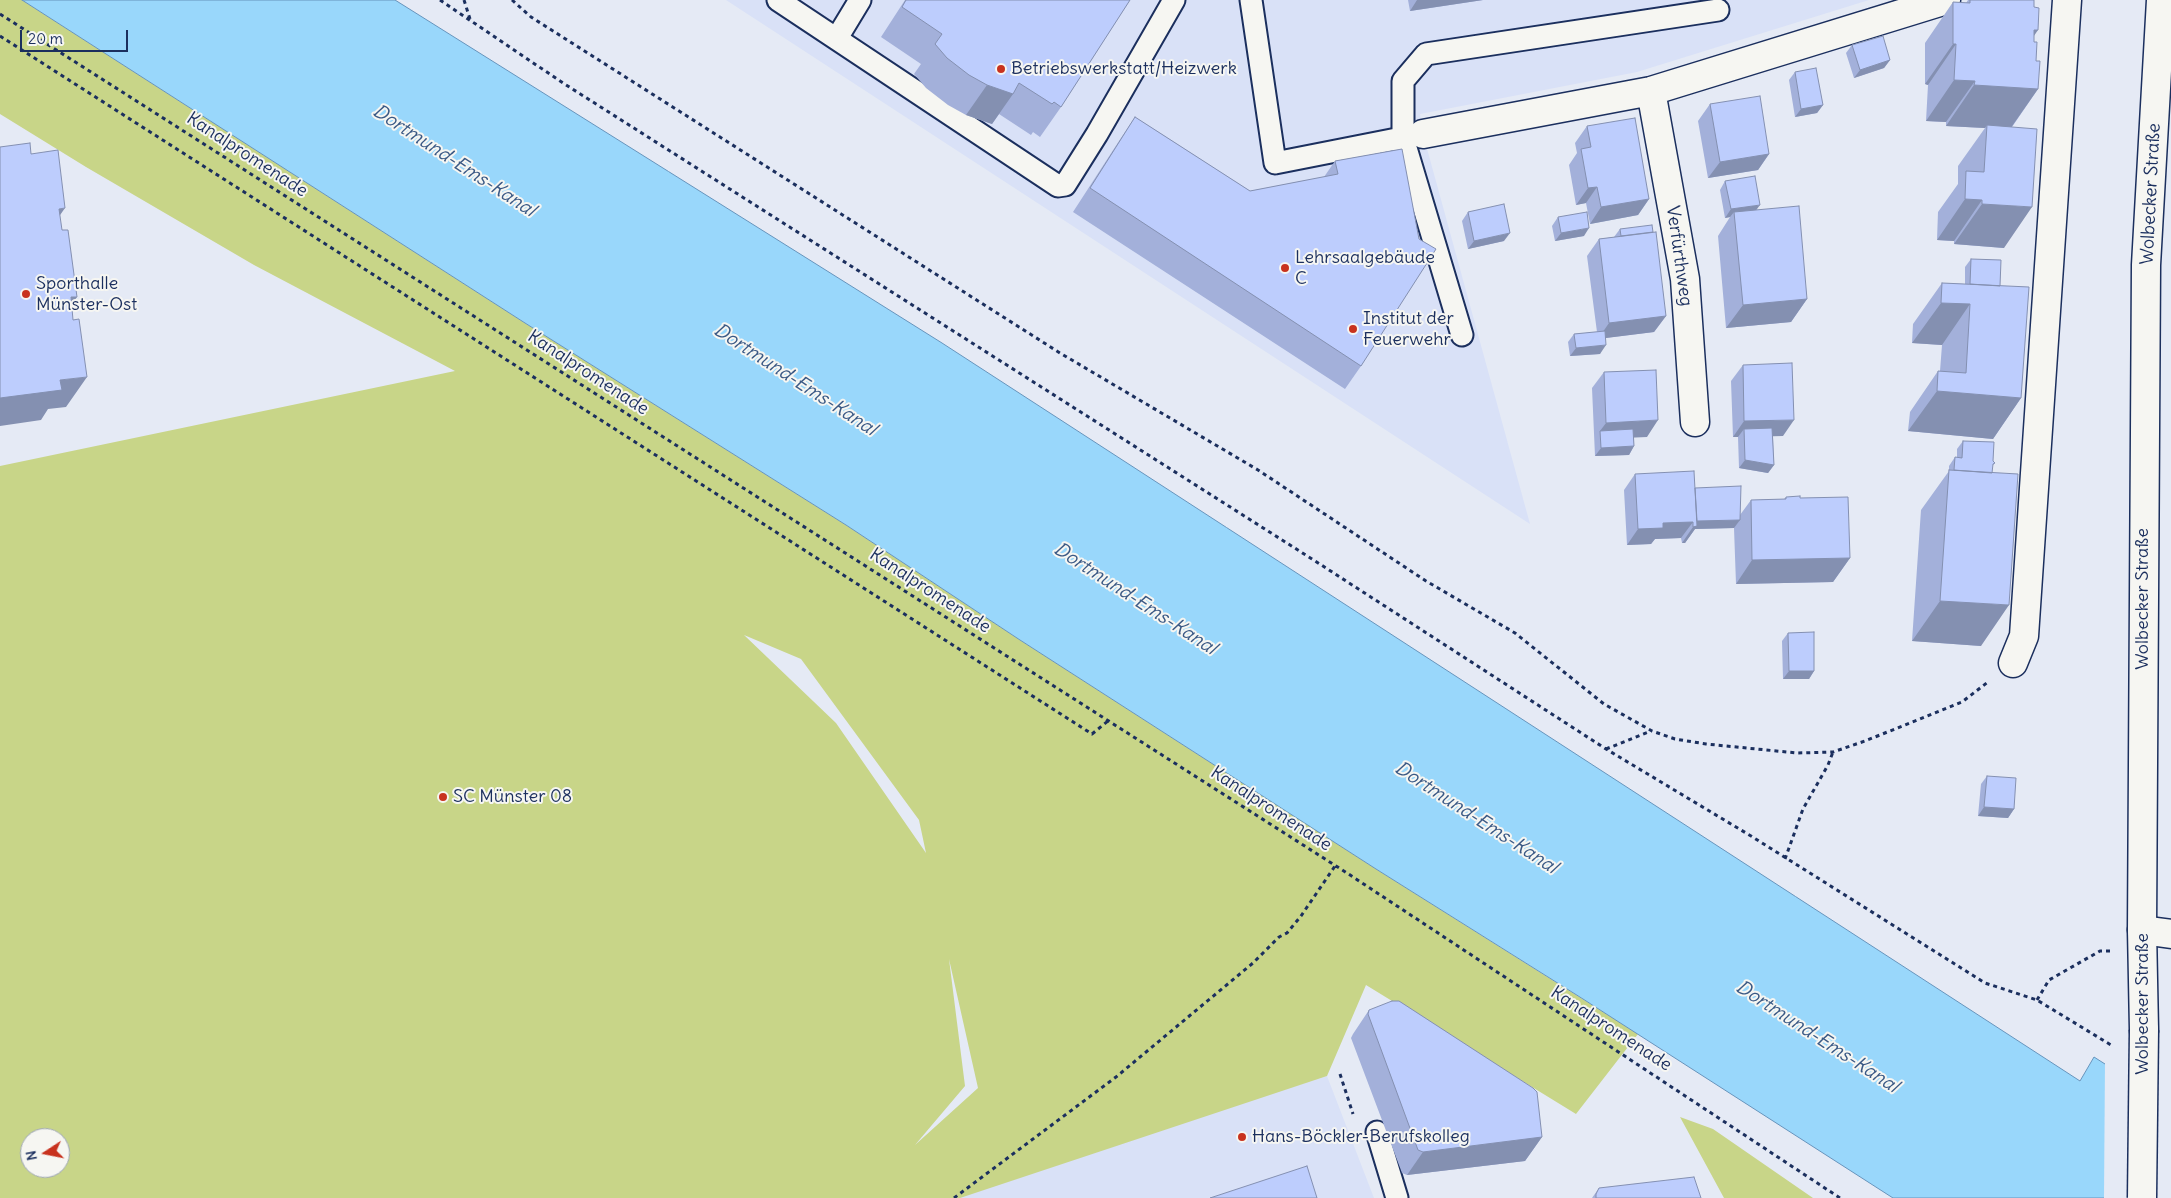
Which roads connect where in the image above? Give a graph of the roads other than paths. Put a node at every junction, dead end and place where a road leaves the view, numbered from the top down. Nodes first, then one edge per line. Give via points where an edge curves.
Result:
1 (778, 0) edge
2 (860, 0) edge
3 (1174, 0) edge
4 (1251, 0) edge
5 (1946, 0) edge
6 (2067, 0) edge
7 (2161, 0) edge
8 (1718, 10) dead end
9 (837, 38) junction
10 (1651, 91) junction
11 (1413, 136) junction
12 (1462, 336) dead end
13 (1695, 422) dead end
14 (2013, 663) road end
15 (2142, 930) junction
16 (2171, 934) edge
17 (1377, 1132) dead end
18 (1397, 1198) edge
19 (2142, 1198) edge

1 - 9 lane
2 - 9 lane
3 - 9 lane via 1097,134 1065,185 1058,186
4 - 11 lane via 1275,163
5 - 10 street
6 - 14 street via 2024,636
7 - 15 street, Wolbecker Straße via 2146,265
8 - 11 lane via 1426,54 1403,81
10 - 11 street
10 - 13 street, Verfürthweg via 1685,279
11 - 12 lane
15 - 16 street
15 - 19 street, Wolbecker Straße, bridge
17 - 18 lane

